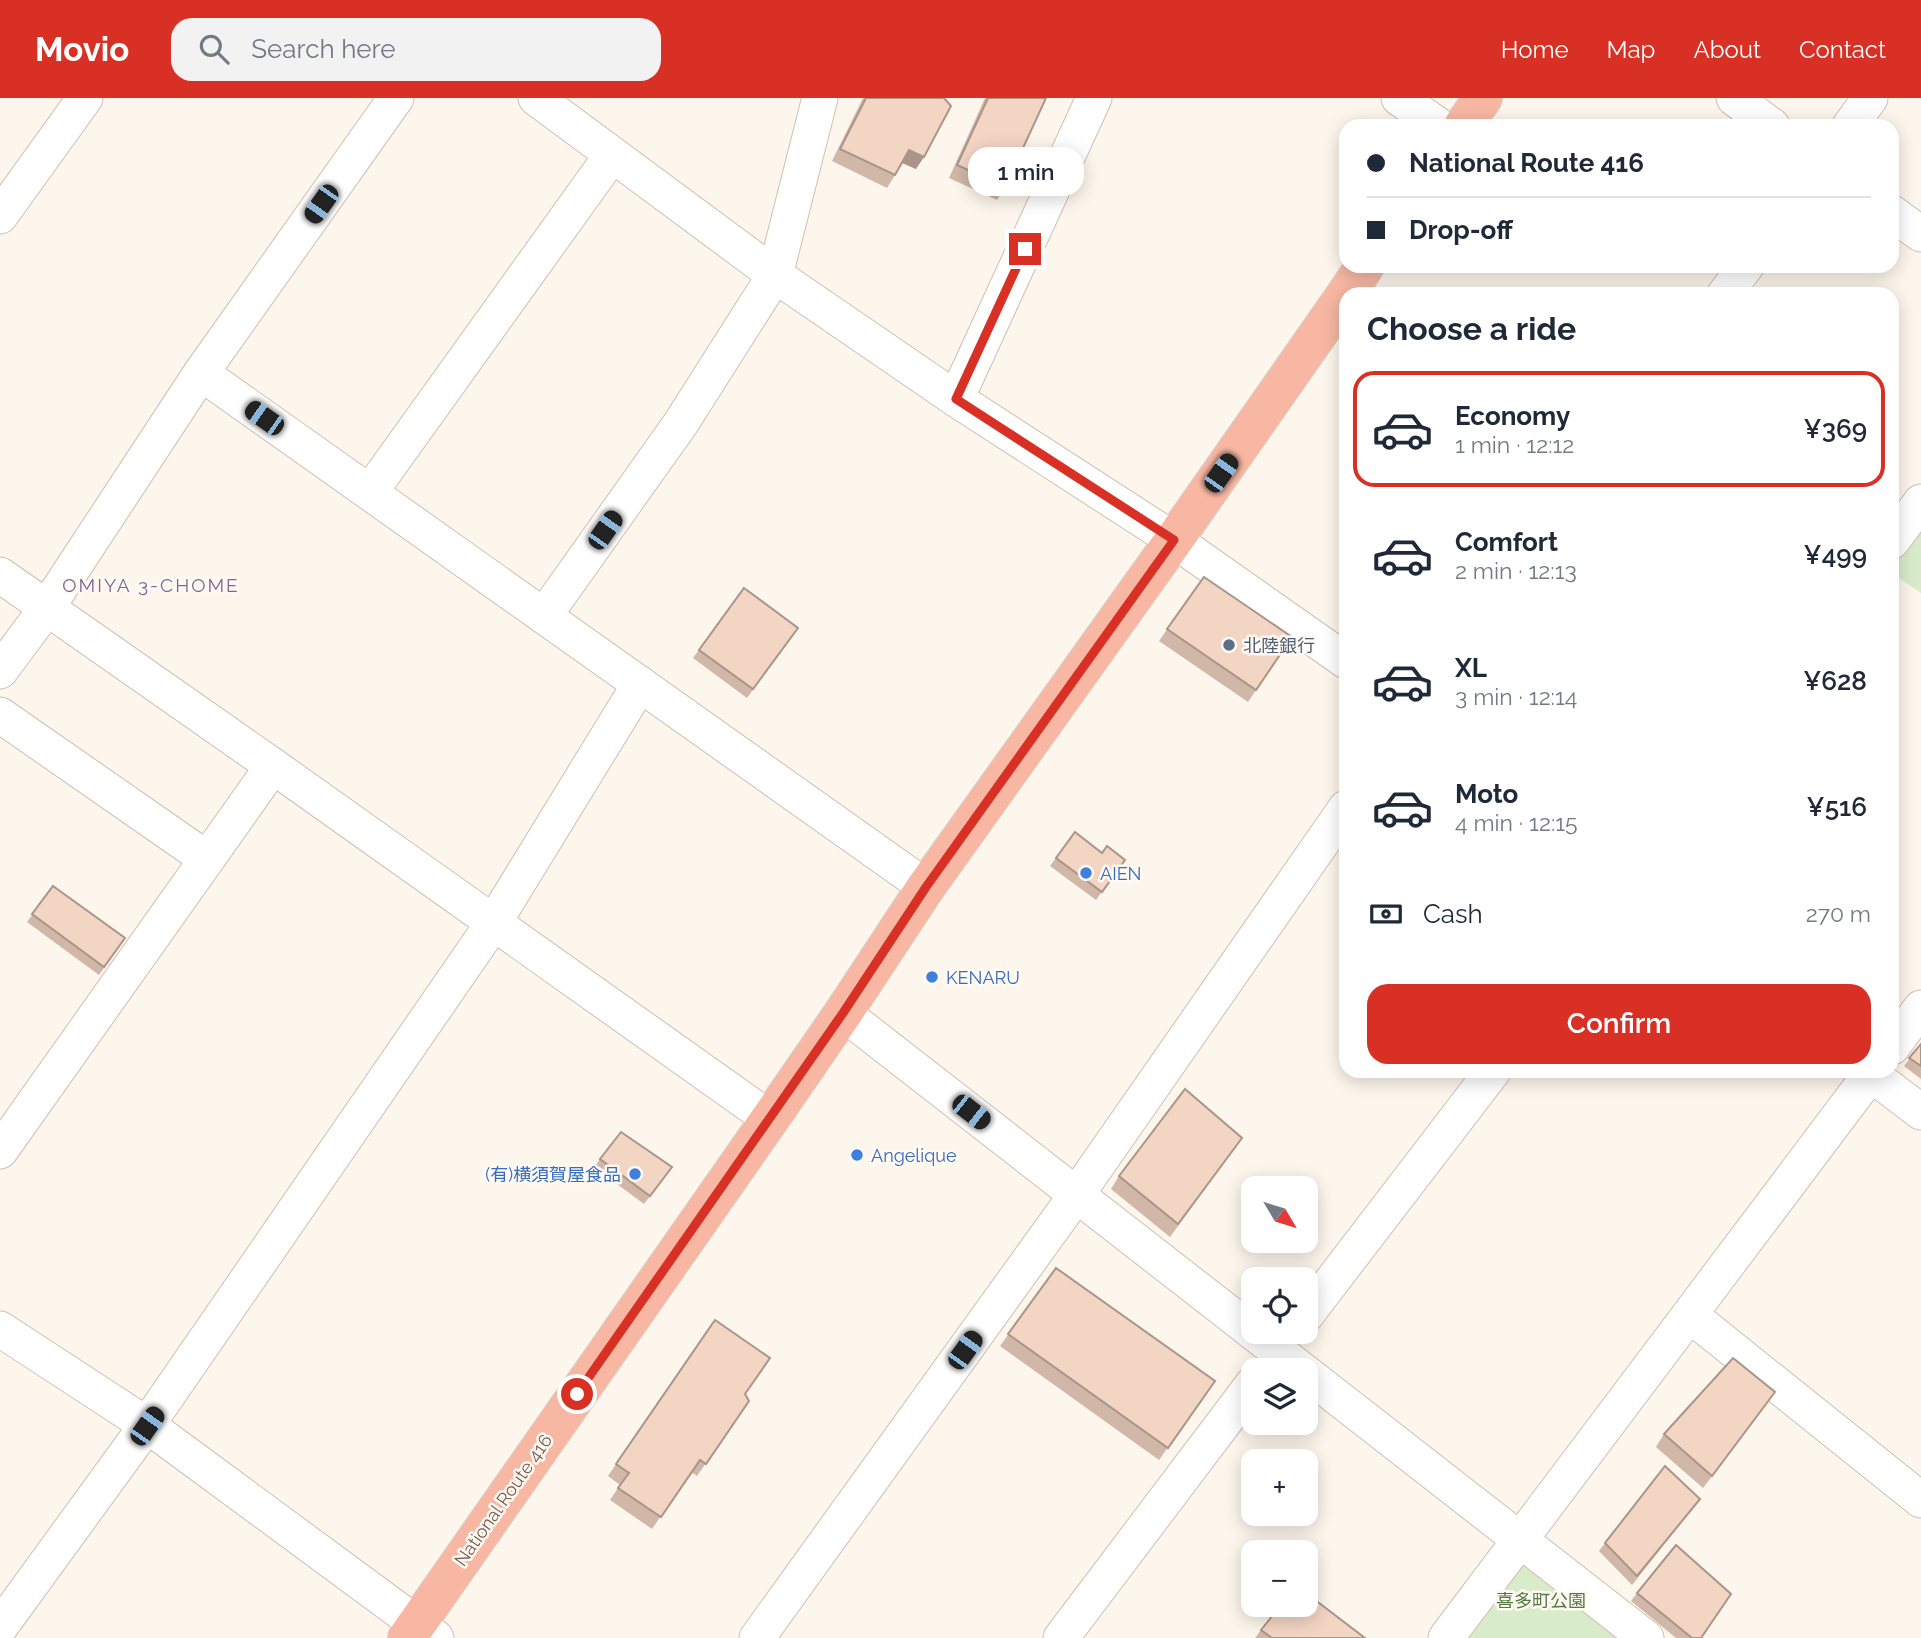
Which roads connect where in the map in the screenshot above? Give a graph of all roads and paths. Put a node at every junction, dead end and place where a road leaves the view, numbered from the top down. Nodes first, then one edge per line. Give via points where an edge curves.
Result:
1 (85, 98) edge
2 (396, 98) edge
3 (536, 98) edge
4 (820, 98) edge
5 (1094, 98) edge
6 (1399, 98) edge
7 (1483, 98) edge
8 (1734, 98) edge
9 (1870, 98) edge
10 (1429, 119) edge
11 (1468, 119) edge
12 (1762, 119) edge
13 (1855, 119) edge
14 (612, 155) junction
15 (0, 216) edge
16 (1899, 218) edge
17 (1921, 234) edge
18 (775, 275) junction
19 (1339, 304) edge
20 (201, 373) junction
21 (956, 399) junction
22 (370, 492) junction
23 (1921, 502) edge
24 (1899, 532) edge
25 (1174, 540) junction
26 (0, 575) edge
27 (46, 609) junction
28 (544, 616) junction
29 (1339, 656) edge
30 (0, 671) edge
31 (640, 684) junction
32 (0, 715) edge
33 (273, 766) junction
34 (1339, 818) edge
35 (207, 859) junction
36 (926, 887) junction
37 (494, 922) junction
38 (1921, 1008) edge
39 (843, 1013) junction
40 (1899, 1038) edge
41 (1488, 1078) edge
42 (1866, 1078) edge
43 (1878, 1078) edge
44 (1921, 1112) edge
45 (770, 1119) junction
46 (0, 1151) edge
47 (1077, 1195) junction
48 (1318, 1299) edge
49 (1690, 1315) junction
50 (0, 1329) edge
51 (1278, 1351) edge
52 (1241, 1400) edge
53 (147, 1426) junction
54 (1921, 1500) edge
55 (1520, 1540) junction
56 (0, 1627) edge
57 (420, 1633) edge
58 (757, 1638) edge
59 (1061, 1638) edge
60 (1446, 1638) edge
61 (1646, 1638) edge

1 - 15 street
2 - 20 street
3 - 14 street
4 - 18 street
5 - 21 street
6 - 10 street
7 - 11 highway
8 - 12 street
9 - 13 street
14 - 18 street
14 - 22 street
16 - 17 street
18 - 21 street
18 - 28 street via 681,423
19 - 25 highway, National Route 416
20 - 22 street
20 - 27 street
21 - 25 street
22 - 28 street
23 - 24 street
25 - 29 street
25 - 36 highway, National Route 416
26 - 27 street
27 - 30 street
27 - 33 street
28 - 31 street
31 - 36 street
31 - 37 street
32 - 35 street
33 - 35 street
33 - 37 street
34 - 47 street
35 - 46 street
36 - 39 highway, National Route 416
37 - 45 street
37 - 53 street
38 - 40 street
39 - 45 highway, National Route 416
39 - 47 street
41 - 48 street
42 - 49 street
43 - 44 street
45 - 57 highway, National Route 416
47 - 51 street
47 - 58 street
49 - 54 street
49 - 55 street
50 - 53 street
51 - 55 street
52 - 59 street
53 - 56 street
53 - 57 street
55 - 60 street
55 - 61 street

